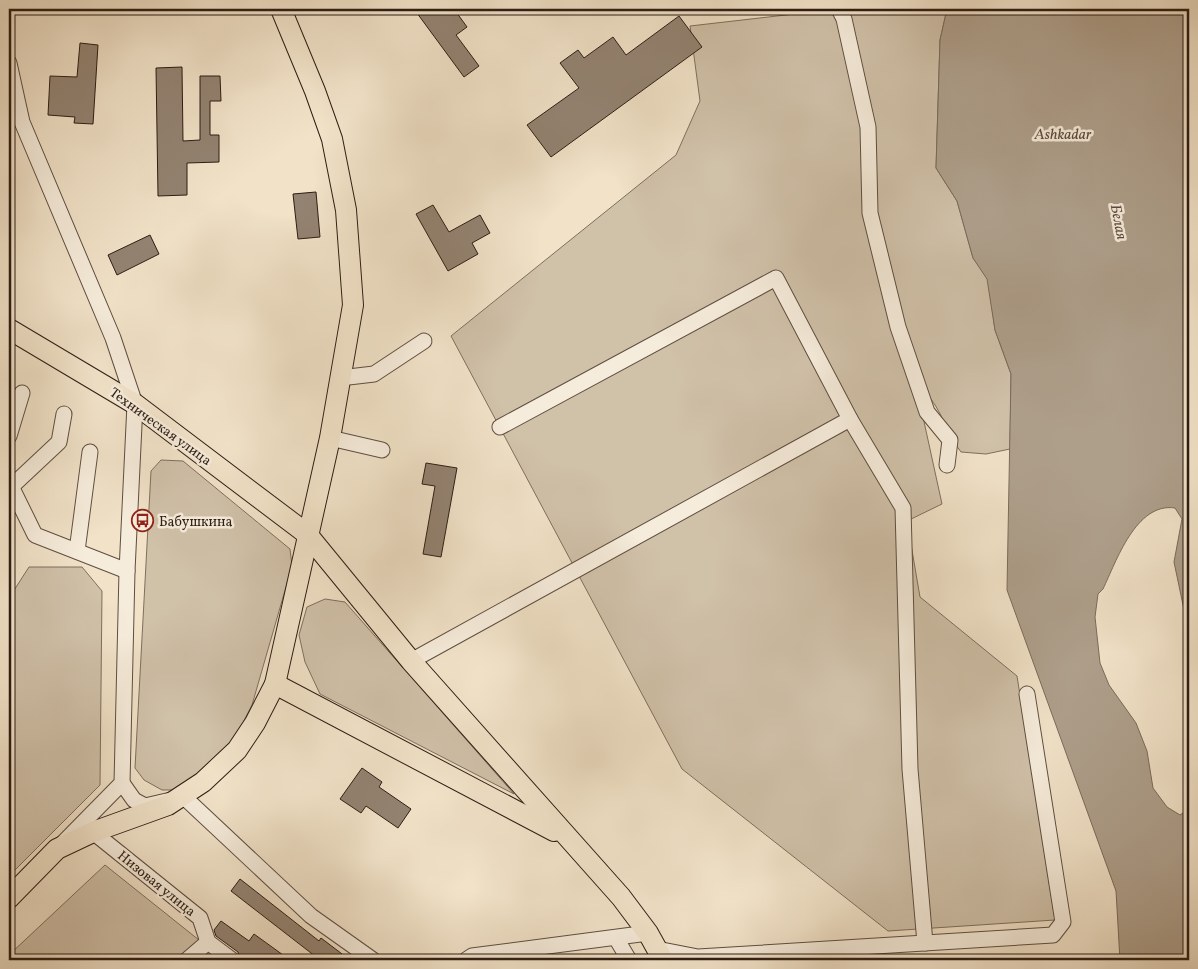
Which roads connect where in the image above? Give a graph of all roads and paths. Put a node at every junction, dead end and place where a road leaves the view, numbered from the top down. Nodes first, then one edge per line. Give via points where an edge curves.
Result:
1 (280, 9) edge
2 (839, 9) edge
3 (9, 63) edge
4 (9, 329) edge
5 (424, 341) dead end
6 (340, 378) junction
7 (22, 393) dead end
8 (135, 404) junction
9 (64, 414) dead end
10 (850, 419) junction
11 (500, 426) dead end
12 (9, 436) edge
13 (330, 438) junction
14 (382, 450) dead end
15 (90, 452) dead end
16 (947, 465) dead end
17 (10, 485) edge
18 (307, 534) junction
19 (77, 552) junction
20 (127, 571) junction
21 (411, 661) junction
22 (275, 684) junction
23 (1027, 694) dead end
24 (122, 783) junction
25 (184, 797) junction
26 (93, 832) junction
27 (565, 836) junction
28 (57, 849) junction
29 (9, 898) edge
30 (616, 938) junction
31 (208, 942) junction
32 (925, 943) junction
33 (656, 948) edge
34 (187, 960) edge
35 (232, 960) edge
36 (373, 960) edge
37 (466, 960) edge
38 (629, 960) edge

1 - 6 main road via 332,139 346,210 353,305
2 - 16 street via 868,127 870,214 898,327 927,412 950,440
3 - 8 street via 22,122 113,338
4 - 8 main road, Техническая улица
5 - 6 street via 374,374
6 - 13 main road
7 - 12 street
8 - 18 main road, Техническая улица
8 - 20 street
9 - 17 street via 59,442
10 - 11 street via 776,278
10 - 21 street
10 - 32 street via 903,508 910,769
13 - 14 street
13 - 18 main road
15 - 19 street
17 - 19 street via 34,535
18 - 21 main road, Техническая улица
18 - 22 main road
19 - 20 street
20 - 24 street
21 - 27 main road, Техническая улица
22 - 25 main road via 237,750
22 - 27 main road
23 - 32 street via 1063,922 1053,935
24 - 25 street via 134,800 145,806
24 - 28 street
25 - 26 main road
25 - 36 street via 311,916
26 - 28 main road
26 - 31 street, Низовая улица via 200,918
27 - 33 main road, Техническая улица via 621,897
28 - 29 main road
30 - 33 street
30 - 37 street via 472,956
30 - 38 street
31 - 34 street
31 - 35 street
32 - 33 street via 698,957

